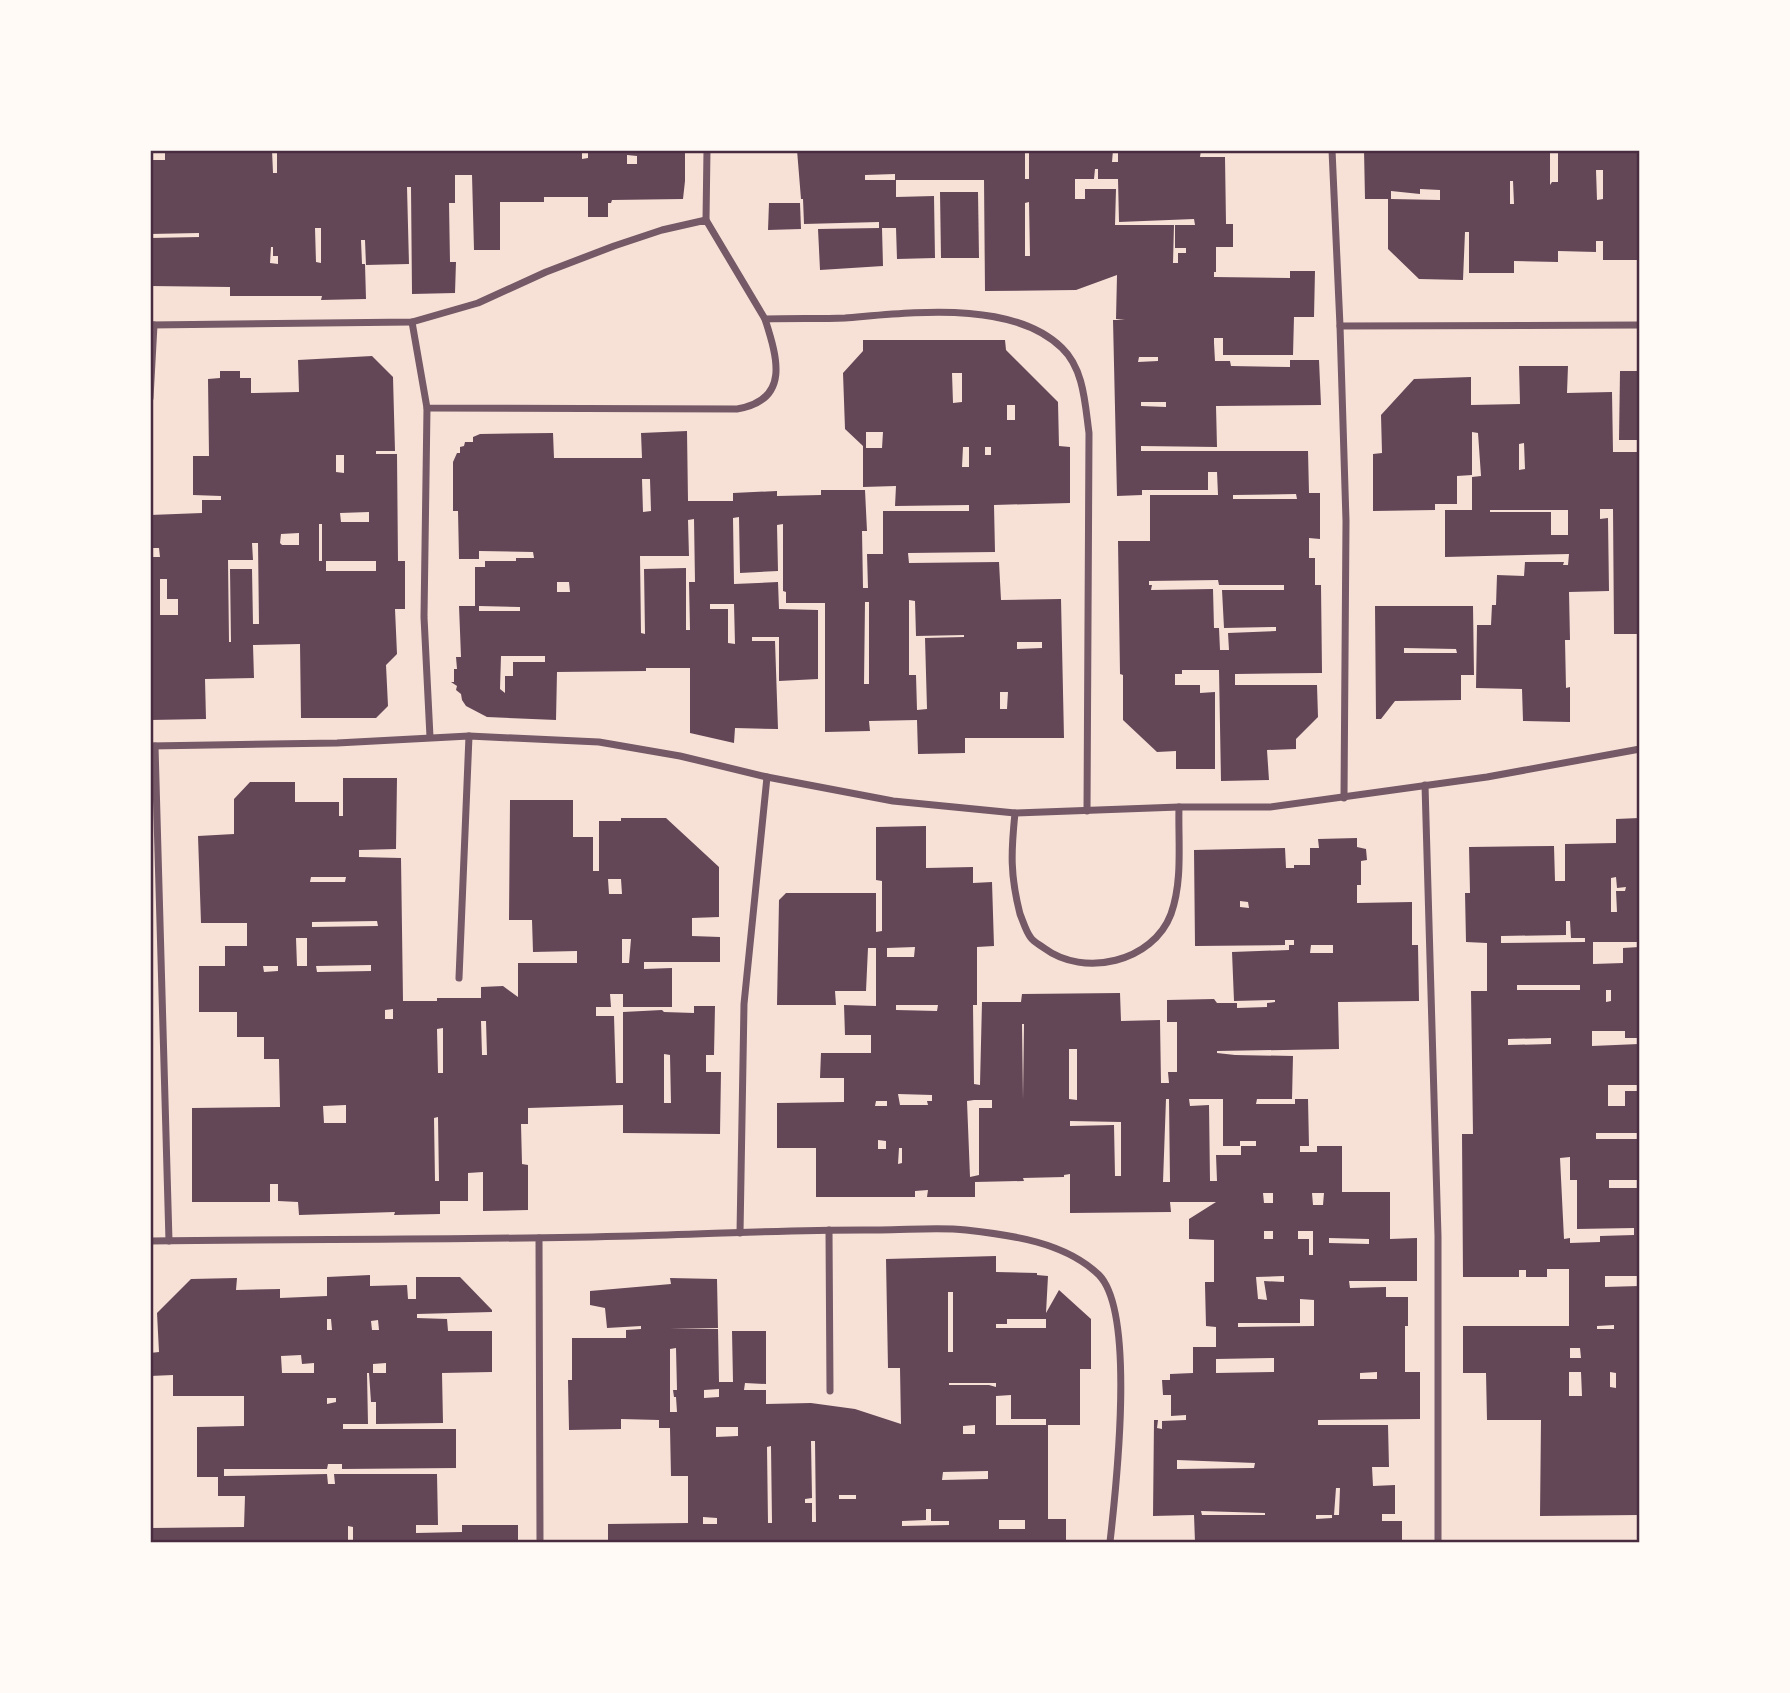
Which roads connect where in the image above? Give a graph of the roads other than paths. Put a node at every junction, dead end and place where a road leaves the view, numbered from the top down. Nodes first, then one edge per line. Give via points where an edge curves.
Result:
1 (707, 150) edge
2 (1332, 150) edge
3 (706, 220) junction
4 (765, 319) junction
5 (412, 322) junction
6 (152, 325) edge
7 (1640, 325) edge
8 (1340, 326) junction
9 (150, 398) edge
10 (428, 408) junction
11 (469, 736) junction
12 (430, 737) junction
13 (153, 746) edge
14 (1640, 749) edge
15 (767, 777) junction
16 (1426, 785) junction
17 (1344, 798) junction
18 (1179, 807) junction
19 (1087, 811) junction
20 (1015, 813) junction
21 (459, 978) dead end
22 (829, 1230) junction
23 (740, 1233) junction
24 (539, 1238) junction
25 (150, 1241) edge
26 (169, 1241) junction
27 (830, 1391) dead end
28 (540, 1542) edge
29 (1110, 1542) edge
30 (1438, 1542) edge

1 - 3 street
2 - 8 street
3 - 4 street
3 - 5 street via 626,242 478,303
4 - 10 street via 778,372 762,401 751,407
4 - 19 street via 985,314 1013,320 1063,348 1083,390 1089,433
5 - 6 street
5 - 10 street
6 - 9 street
7 - 8 street
8 - 17 street via 1346,522
10 - 12 street via 424,617
11 - 12 street
11 - 15 street via 599,743
11 - 21 street
12 - 13 street
13 - 26 street
14 - 16 street
15 - 20 street via 893,801
15 - 23 street via 744,1004
16 - 17 street
16 - 30 street via 1438,1236
17 - 18 street via 1270,807
18 - 19 street
18 - 20 street via 1177,891 1170,916 1135,954 1103,963 1051,954 1031,939 1014,891 1010,859
19 - 20 street
22 - 23 street
22 - 27 street
22 - 29 street via 963,1230 1027,1239 1055,1248 1100,1276 1111,1295 1120,1365 1121,1413
23 - 24 street
24 - 26 street
24 - 28 street
25 - 26 street

